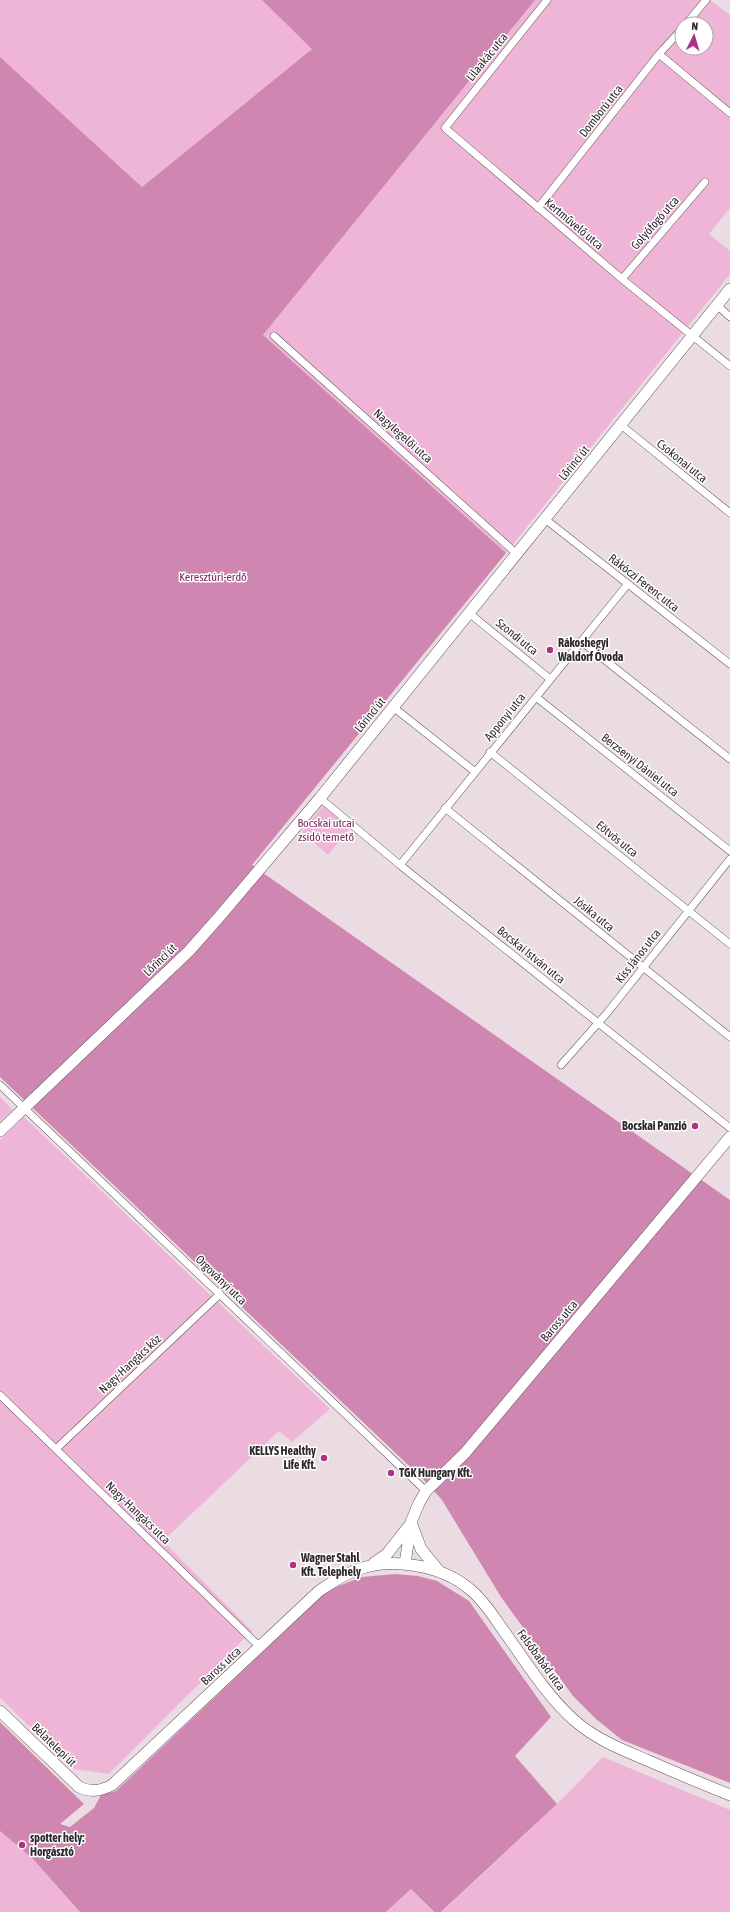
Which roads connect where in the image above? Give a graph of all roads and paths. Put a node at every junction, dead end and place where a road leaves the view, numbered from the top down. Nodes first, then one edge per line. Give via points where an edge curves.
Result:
1 (546, 0) edge
2 (706, 0) edge
3 (693, 16) edge
4 (674, 38) edge
5 (659, 54) junction
6 (730, 113) edge
7 (444, 128) joint
8 (705, 182) dead end
9 (538, 208) junction
10 (622, 279) junction
11 (730, 289) edge
12 (717, 305) junction
13 (730, 317) edge
14 (692, 335) junction
15 (274, 336) dead end
16 (730, 366) edge
17 (621, 426) junction
18 (730, 513) edge
19 (545, 519) junction
20 (517, 554) junction
21 (627, 584) junction
22 (469, 613) junction
23 (581, 641) junction
24 (729, 660) edge
25 (550, 679) junction
26 (536, 696) junction
27 (394, 707) junction
28 (490, 752) junction
29 (730, 759) edge
30 (474, 771) junction
31 (320, 798) junction
32 (445, 808) junction
33 (730, 851) edge
34 (730, 859) edge
35 (400, 865) junction
36 (688, 910) junction
37 (730, 944) edge
38 (643, 967) junction
39 (598, 1022) junction
40 (730, 1037) edge
41 (561, 1065) dead end
42 (0, 1085) edge
43 (24, 1108) junction
44 (730, 1128) edge
45 (0, 1131) edge
46 (730, 1137) edge
47 (220, 1294) junction
48 (0, 1395) edge
49 (56, 1449) junction
50 (426, 1491) junction
51 (411, 1522) junction
52 (405, 1564) junction
53 (370, 1566) junction
54 (439, 1571) junction
55 (260, 1647) junction
56 (0, 1711) edge
57 (94, 1791) joint
58 (730, 1795) edge

1 - 7 street, Lilaakác utca
2 - 3 street
4 - 5 street, Domború utca
5 - 6 street
5 - 9 street, Domború utca
7 - 9 street, Kertművelő utca
8 - 10 street, Golyófogó utca
9 - 10 street, Kertművelő utca
10 - 14 street, Kertművelő utca
11 - 12 street, Lőrinci út
12 - 13 street
12 - 14 street, Lőrinci út
14 - 16 street, Kertművelő utca
14 - 17 street, Lőrinci út
15 - 20 street, Nagylegelői utca
17 - 18 street, Csokonai utca
17 - 19 street, Lőrinci út
19 - 20 street, Lőrinci út
19 - 21 street, Rákóczi Ferenc utca
20 - 22 street, Lőrinci út
21 - 23 street, Apponyi utca
21 - 24 street, Rákóczi Ferenc utca
22 - 25 street, Szondi utca
22 - 27 street, Lőrinci út
23 - 25 street, Apponyi utca
23 - 29 street
25 - 26 street, Apponyi utca
26 - 28 street, Apponyi utca
26 - 33 street, Berzsenyi Dániel utca
27 - 30 street
27 - 31 street, Lőrinci út
28 - 30 street, Apponyi utca
28 - 36 street, Eötvös utca
30 - 32 street, Apponyi utca
31 - 35 street, Bocskai István utca
31 - 43 street, Lőrinci út via 189,950
32 - 35 street, Apponyi utca
32 - 38 street, Jósika utca
34 - 36 street, Kiss János utca
35 - 39 street, Bocskai István utca
36 - 37 street, Eötvös utca
36 - 38 street, Kiss János utca
38 - 39 street, Kiss János utca
38 - 40 street, Jósika utca
39 - 41 street, Kiss János utca
39 - 44 street, Bocskai István utca
42 - 43 street, Orgoványi utca
43 - 45 street, Lőrinci út
43 - 47 street, Orgoványi utca
46 - 50 street, Baross utca via 464,1453
47 - 49 street, Nagy-Hangács köz
47 - 50 street, Orgoványi utca
48 - 49 street, Nagy-Hangács utca
49 - 55 street, Nagy-Hangács utca
50 - 51 street, Baross utca via 414,1511
51 - 52 street, Baross utca
51 - 53 street, Baross utca via 392,1550
51 - 54 street via 421,1549
52 - 53 street, Baross utca via 384,1563
52 - 54 street, Felsőbabád utca
53 - 55 street, Baross utca via 348,1572 319,1591
54 - 58 street, Felsőbabád utca via 461,1582 483,1602 543,1688 586,1730 609,1744
55 - 57 street, Baross utca via 112,1785
56 - 57 street, Bélatelepi út via 79,1787

